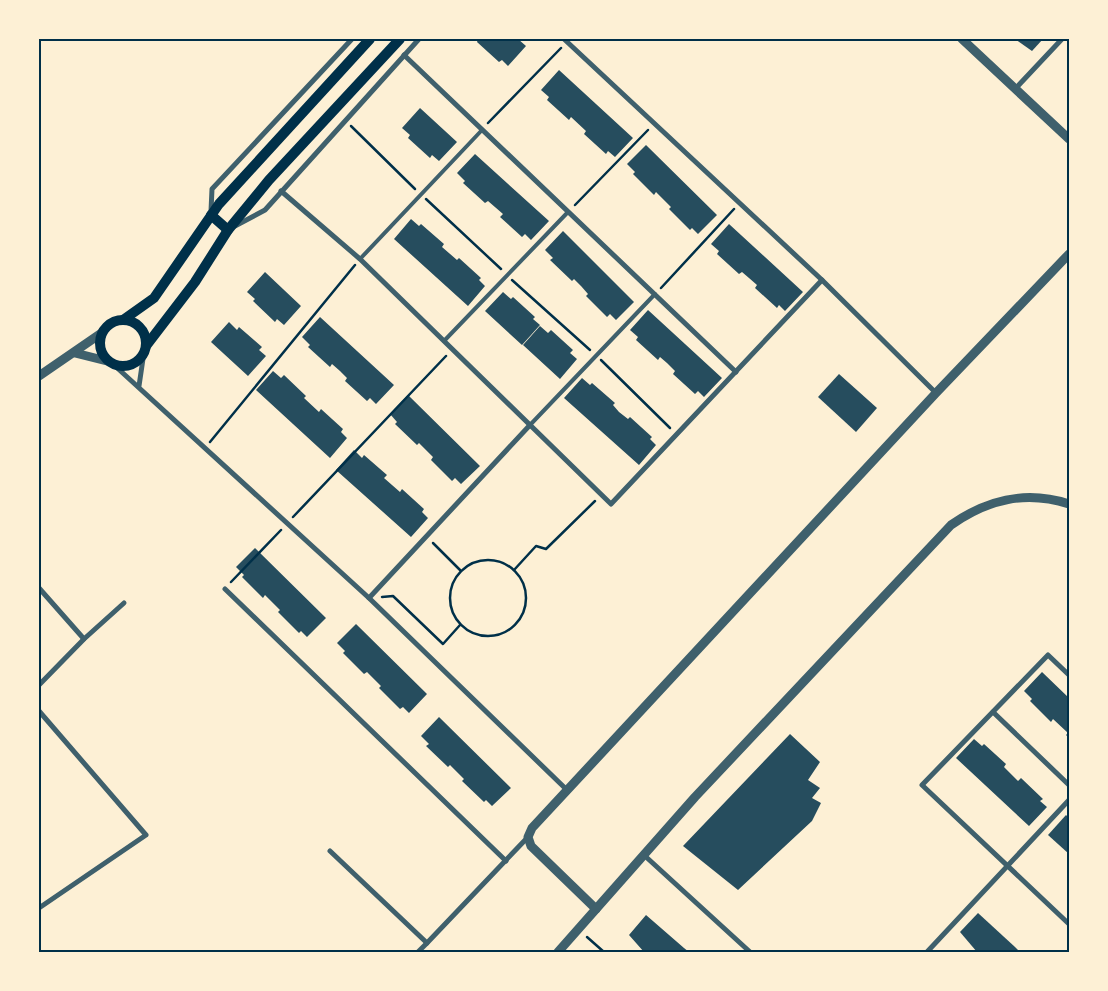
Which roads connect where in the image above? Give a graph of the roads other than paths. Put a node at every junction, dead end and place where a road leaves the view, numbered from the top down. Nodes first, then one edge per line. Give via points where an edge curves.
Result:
1 (352, 39) edge
2 (370, 39) edge
3 (400, 39) edge
4 (419, 39) edge
5 (962, 39) edge
6 (1062, 39) edge
7 (566, 40) edge
8 (404, 55) junction
9 (1016, 88) junction
10 (482, 130) junction
11 (1069, 139) edge
12 (281, 191) junction
13 (568, 212) junction
14 (211, 215) junction
15 (228, 230) junction
16 (1069, 254) edge
17 (360, 259) junction
18 (822, 280) junction
19 (655, 294) junction
20 (122, 320) junction
21 (103, 332) junction
22 (444, 341) junction
23 (145, 349) junction
24 (74, 353) junction
25 (111, 363) junction
26 (736, 372) junction
27 (39, 376) edge
28 (139, 386) junction
29 (936, 393) junction
30 (530, 425) junction
31 (1069, 504) edge
32 (39, 588) edge
33 (225, 589) road end
34 (369, 598) junction
35 (124, 603) dead end
36 (84, 639) junction
37 (1069, 675) edge
38 (39, 684) edge
39 (39, 711) edge
40 (994, 712) junction
41 (1069, 785) edge
42 (567, 790) junction
43 (1069, 800) edge
44 (528, 837) junction
45 (330, 851) dead end
46 (644, 856) junction
47 (506, 861) junction
48 (1008, 866) junction
49 (39, 908) edge
50 (596, 909) junction
51 (1069, 924) edge
52 (427, 944) junction
53 (418, 952) edge
54 (558, 952) edge
55 (750, 952) edge
56 (927, 952) edge

1 - 14 street via 212,189
2 - 14 main road
3 - 15 main road
4 - 8 street
5 - 9 street
6 - 9 street
7 - 18 street
8 - 10 street
8 - 12 street
9 - 11 street
10 - 13 street
10 - 17 lane
12 - 15 street via 265,210
12 - 17 street
13 - 19 street
13 - 22 lane
14 - 15 main road
14 - 20 main road via 154,298
15 - 23 main road via 195,282
16 - 29 street
17 - 22 street
18 - 26 street
18 - 29 street
19 - 26 street
19 - 30 lane
20 - 21 main road via 111,323
20 - 23 main road via 135,324 144,333
21 - 24 street
21 - 25 main road via 100,347
22 - 30 street
23 - 25 main road via 137,362 126,366
23 - 28 street
24 - 25 street
24 - 27 street
25 - 28 street
26 - 30 street via 611,504
28 - 34 street
29 - 42 street
30 - 34 street
31 - 46 street via 1052,499 1024,498 992,502 951,525 695,797
32 - 36 street
33 - 47 street
34 - 42 street
35 - 36 street
36 - 38 street
37 - 40 street via 1048,655
39 - 49 street via 146,835
40 - 41 street
40 - 48 street via 922,786
42 - 44 street via 532,828
43 - 48 street
44 - 47 street
44 - 50 street via 531,846
45 - 52 street
46 - 50 street
46 - 55 street
47 - 52 street
48 - 51 street
48 - 56 street
50 - 54 street
52 - 53 street

